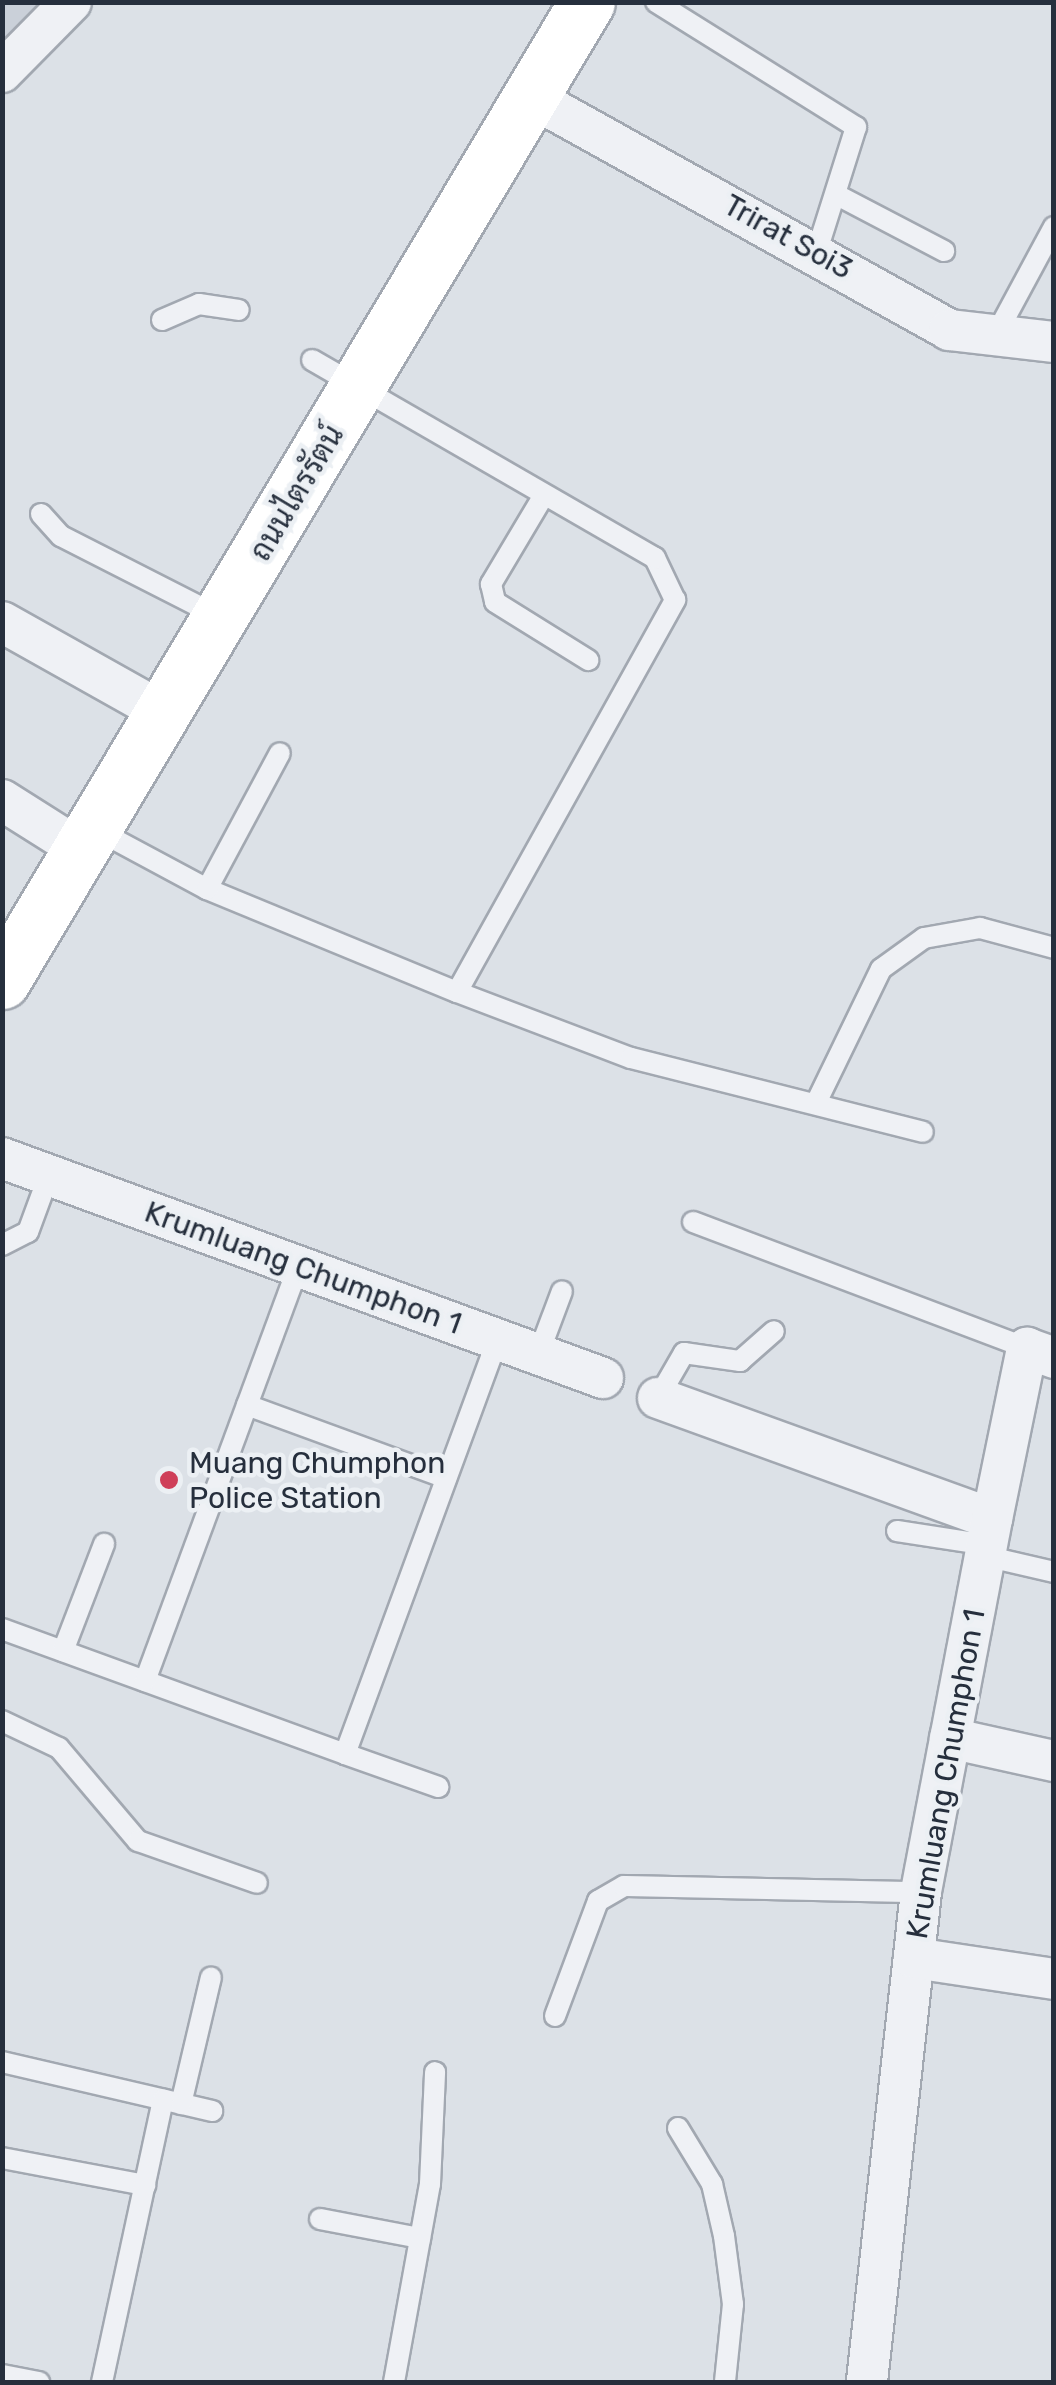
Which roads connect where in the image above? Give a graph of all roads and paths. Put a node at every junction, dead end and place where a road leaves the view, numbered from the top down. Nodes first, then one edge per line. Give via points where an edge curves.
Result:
1 (72, 2) edge
2 (587, 2) edge
3 (656, 2) edge
4 (2, 72) edge
5 (531, 98) junction
6 (837, 195) junction
7 (1054, 227) edge
8 (817, 251) junction
9 (944, 252) dead end
10 (240, 310) dead end
11 (162, 320) dead end
12 (999, 329) junction
13 (1054, 342) edge
14 (312, 360) dead end
15 (358, 391) junction
16 (544, 494) junction
17 (41, 514) dead end
18 (222, 619) junction
19 (2, 622) edge
20 (588, 660) dead end
21 (166, 714) junction
22 (280, 752) dead end
23 (2, 800) edge
24 (88, 839) junction
25 (207, 889) junction
26 (1054, 948) edge
27 (2, 981) edge
28 (456, 992) junction
29 (816, 1103) junction
30 (922, 1132) dead end
31 (2, 1158) edge
32 (50, 1175) junction
33 (693, 1222) dead end
34 (2, 1245) edge
35 (298, 1267) junction
36 (562, 1291) dead end
37 (774, 1331) dead end
38 (497, 1340) junction
39 (1040, 1353) edge
40 (538, 1355) junction
41 (603, 1378) dead end
42 (658, 1398) joint
43 (247, 1405) junction
44 (446, 1478) junction
45 (897, 1531) dead end
46 (988, 1540) junction
47 (104, 1544) dead end
48 (1054, 1572) edge
49 (2, 1629) edge
50 (63, 1651) junction
51 (145, 1680) junction
52 (2, 1721) edge
53 (950, 1738) junction
54 (345, 1754) junction
55 (1054, 1761) edge
56 (438, 1787) dead end
57 (257, 1883) dead end
58 (921, 1892) junction
59 (914, 1958) junction
60 (211, 1977) dead end
61 (1054, 1979) edge
62 (556, 2016) dead end
63 (2, 2062) edge
64 (436, 2072) dead end
65 (172, 2102) junction
66 (212, 2111) dead end
67 (678, 2128) dead end
68 (2, 2158) edge
69 (145, 2185) junction
70 (320, 2219) dead end
71 (420, 2238) junction
72 (2, 2375) edge
73 (39, 2382) edge
74 (102, 2382) edge
75 (394, 2382) edge
76 (725, 2382) edge
77 (867, 2382) edge

1 - 4 street
2 - 5 main road, ถนนไตรรัตน์
3 - 6 lane via 856,126
5 - 8 street, Trirat Soi3
5 - 15 main road, ถนนไตรรัตน์
6 - 8 lane
6 - 9 lane
7 - 12 lane
8 - 12 street, Trirat Soi3 via 949,330
10 - 11 lane via 200,304
12 - 13 street, Trirat Soi3
14 - 15 lane
15 - 16 lane
15 - 18 main road, ถนนไตรรัตน์
16 - 20 lane via 491,584 495,602
16 - 28 lane via 656,558 675,600
17 - 18 lane via 61,536
18 - 21 main road, ถนนไตรรัตน์
19 - 21 street
21 - 24 main road, ถนนไตรรัตน์
22 - 25 lane
23 - 24 street
24 - 25 lane
24 - 27 main road, ถนนไตรรัตน์
25 - 28 lane
26 - 29 lane via 980,928 924,938 881,969
28 - 29 lane via 631,1058
29 - 30 lane
31 - 32 street, Krumluang Chumphon 1
32 - 34 lane via 28,1232
32 - 35 street, Krumluang Chumphon 1
33 - 39 lane
35 - 38 street, Krumluang Chumphon 1
35 - 43 lane
36 - 40 lane
37 - 42 lane via 740,1361 684,1353
38 - 40 street, Krumluang Chumphon 1
38 - 44 lane
39 - 46 street, Krumluang Chumphon 1
40 - 41 street, Krumluang Chumphon 1
42 - 46 street
43 - 44 lane
43 - 51 lane
44 - 54 lane
45 - 46 lane
46 - 48 lane
46 - 53 street, Krumluang Chumphon 1
47 - 50 lane
49 - 50 lane
50 - 51 lane
51 - 54 lane
52 - 57 lane via 59,1748 138,1841
53 - 55 street
53 - 58 street, Krumluang Chumphon 1
54 - 56 lane
58 - 59 street, Krumluang Chumphon 1
58 - 62 lane via 624,1886 598,1901
59 - 61 street
59 - 77 street, Krumluang Chumphon 1
60 - 65 lane
63 - 65 lane
64 - 71 lane
65 - 66 lane
65 - 69 lane
67 - 76 lane via 712,2184 724,2236 732,2304
68 - 69 lane
69 - 74 lane
70 - 71 lane
71 - 75 lane
72 - 73 lane

